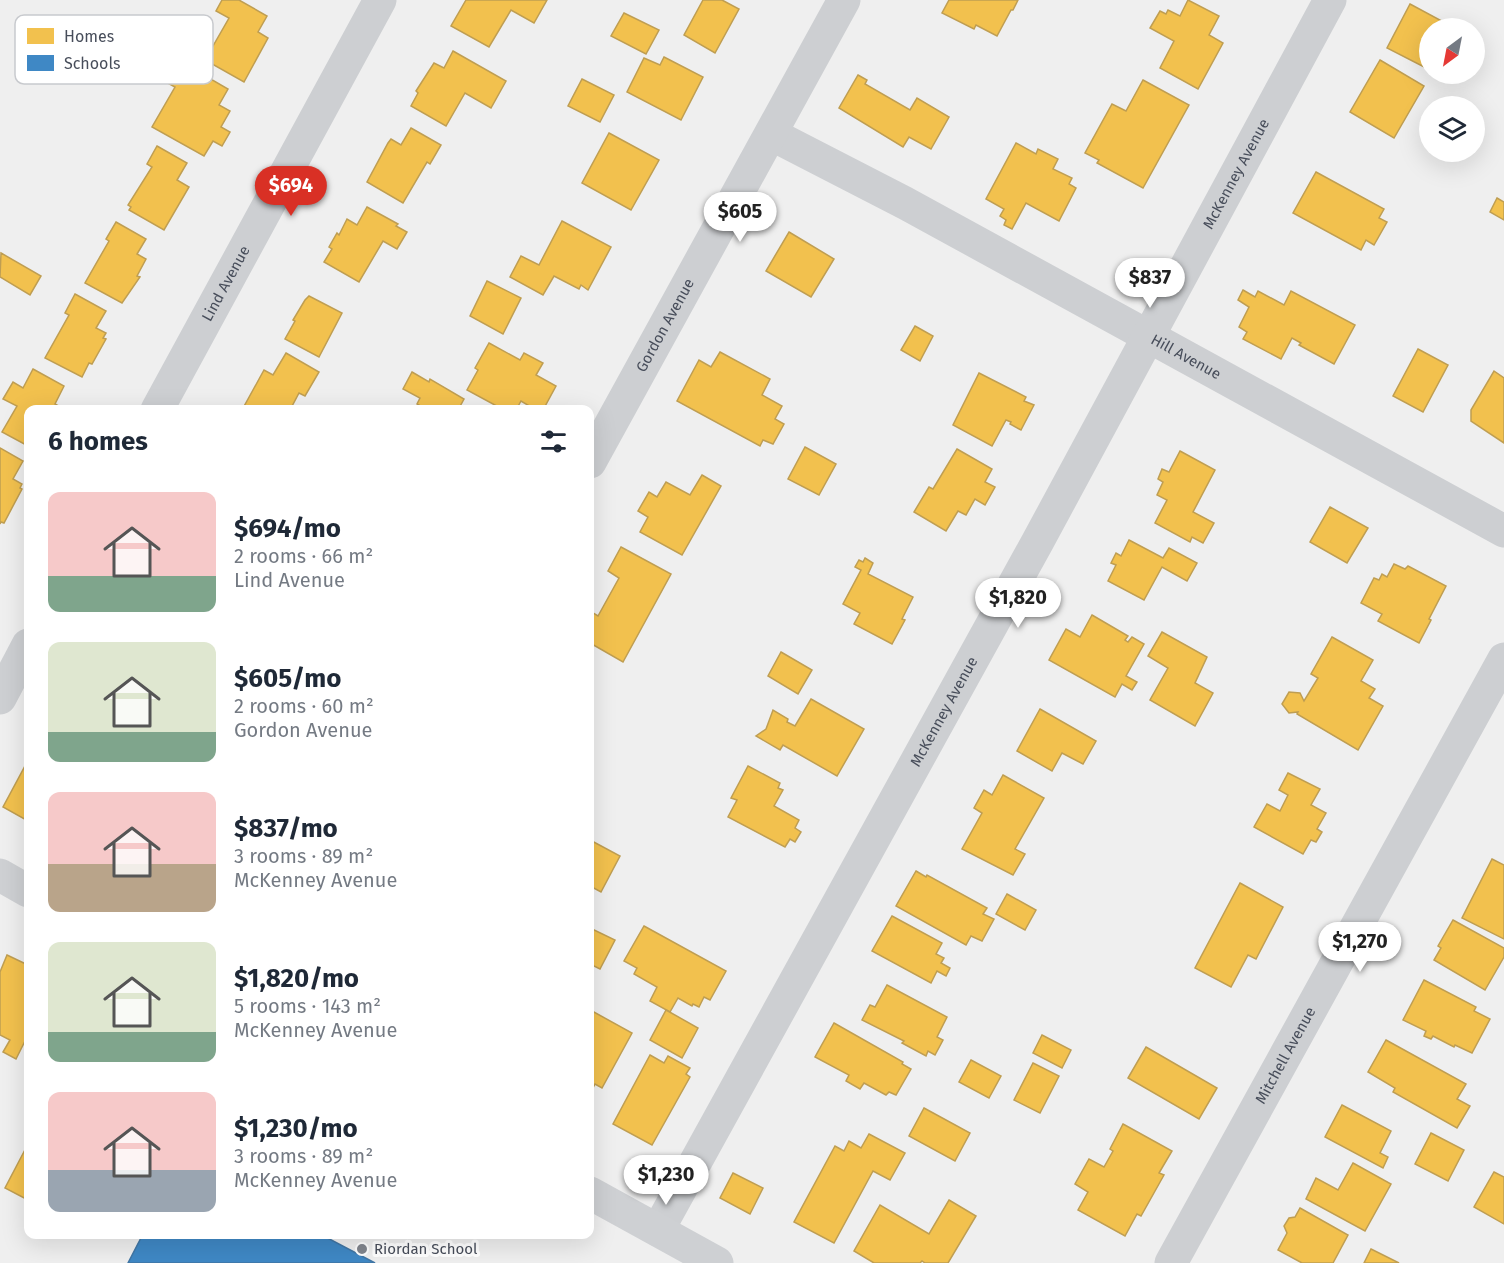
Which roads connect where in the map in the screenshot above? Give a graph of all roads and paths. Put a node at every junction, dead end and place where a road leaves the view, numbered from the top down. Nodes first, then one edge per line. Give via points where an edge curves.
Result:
1 (380, 0) edge
2 (844, 0) edge
3 (1330, 0) edge
4 (771, 134) junction
5 (1147, 336) junction
6 (160, 405) edge
7 (594, 455) edge
8 (1504, 531) edge
9 (24, 653) edge
10 (1504, 659) edge
11 (0, 698) edge
12 (0, 875) edge
13 (24, 889) edge
14 (594, 1196) edge
15 (657, 1230) junction
16 (717, 1263) edge
17 (1171, 1263) edge

1 - 6 street, Lind Avenue
2 - 4 street, Gordon Avenue
3 - 5 street, McKenney Avenue
4 - 5 street, Hill Avenue
4 - 7 street, Gordon Avenue
5 - 8 street, Hill Avenue
5 - 15 street, McKenney Avenue
9 - 11 street
10 - 17 street, Mitchell Avenue
12 - 13 street
14 - 15 street
15 - 16 street

